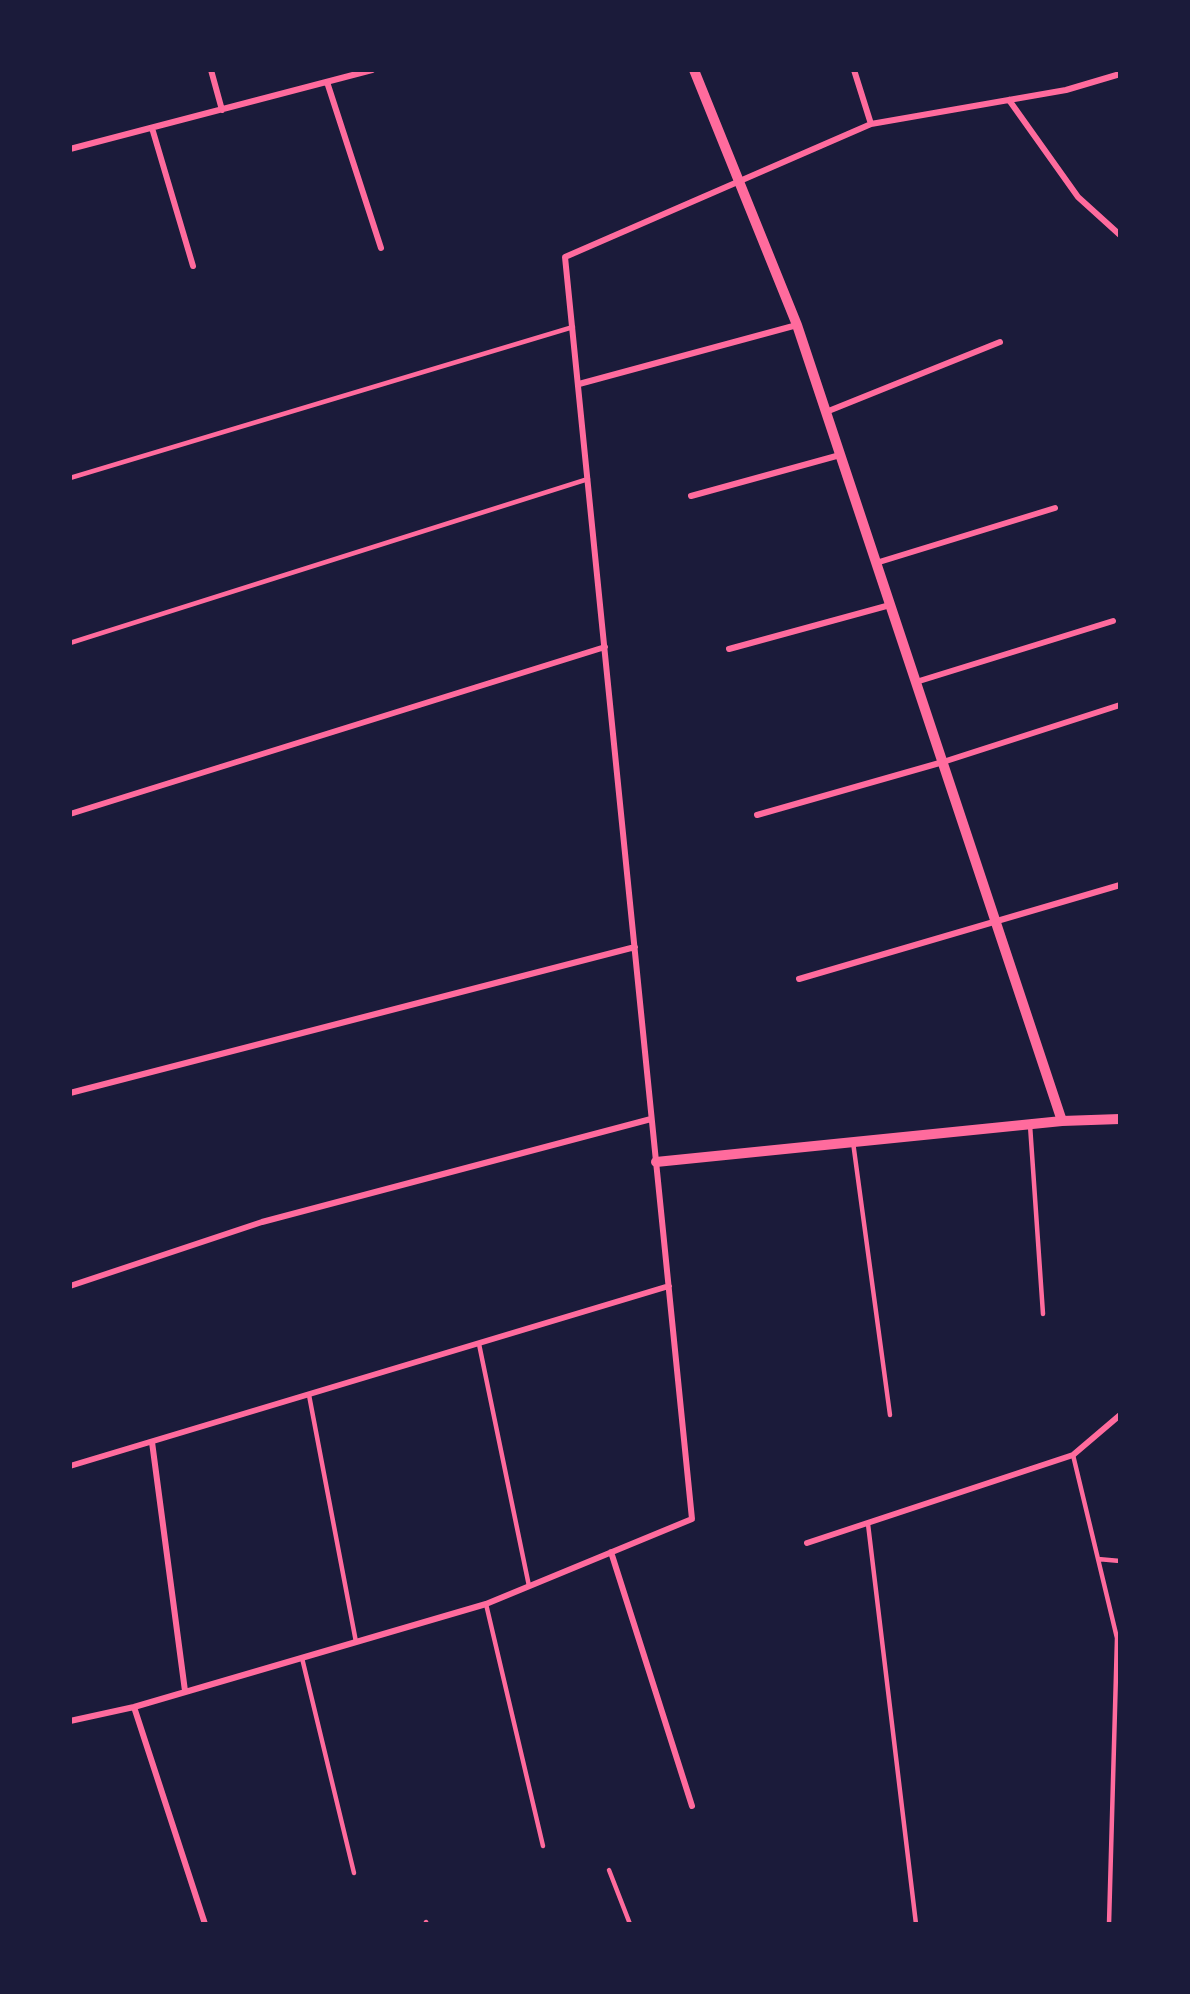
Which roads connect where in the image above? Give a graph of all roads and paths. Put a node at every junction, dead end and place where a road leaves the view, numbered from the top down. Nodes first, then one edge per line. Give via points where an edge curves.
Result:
1 (211, 70) edge
2 (372, 70) edge
3 (694, 70) edge
4 (854, 70) edge
5 (1119, 74) edge
6 (327, 82) junction
7 (1009, 100) junction
8 (222, 110) junction
9 (871, 124) junction
10 (152, 128) junction
11 (70, 149) edge
12 (741, 182) junction
13 (1119, 235) edge
14 (381, 248) dead end
15 (193, 266) dead end
16 (797, 325) junction
17 (573, 327) junction
18 (1000, 342) dead end
19 (579, 384) junction
20 (826, 412) junction
21 (840, 455) junction
22 (70, 478) edge
23 (588, 479) junction
24 (691, 496) dead end
25 (1055, 508) dead end
26 (876, 563) junction
27 (891, 605) junction
28 (1113, 621) dead end
29 (70, 643) edge
30 (605, 647) junction
31 (729, 649) dead end
32 (916, 682) junction
33 (1119, 705) edge
34 (943, 762) junction
35 (70, 814) edge
36 (757, 815) dead end
37 (1119, 885) edge
38 (995, 921) junction
39 (635, 947) junction
40 (799, 979) dead end
41 (70, 1093) edge
42 (651, 1119) junction
43 (1119, 1119) edge
44 (1062, 1121) junction
45 (1030, 1125) junction
46 (853, 1142) junction
47 (656, 1162) junction
48 (70, 1286) edge
49 (669, 1286) junction
50 (1044, 1314) dead end
51 (479, 1344) junction
52 (309, 1395) junction
53 (890, 1415) dead end
54 (1119, 1415) edge
55 (152, 1442) junction
56 (1073, 1455) junction
57 (70, 1466) edge
58 (868, 1524) junction
59 (807, 1543) dead end
60 (611, 1552) junction
61 (1098, 1559) junction
62 (1119, 1561) edge
63 (528, 1586) junction
64 (486, 1604) junction
65 (356, 1642) junction
66 (302, 1658) junction
67 (1118, 1665) edge
68 (185, 1691) junction
69 (134, 1707) junction
70 (70, 1721) edge
71 (1113, 1779) junction
72 (1119, 1779) edge
73 (692, 1806) dead end
74 (543, 1846) dead end
75 (609, 1870) dead end
76 (354, 1874) dead end
77 (205, 1923) edge
78 (630, 1923) edge
79 (916, 1923) edge
80 (1109, 1923) edge

1 - 8 street
2 - 6 street
3 - 12 street
4 - 9 street
5 - 7 street via 1066,90
6 - 8 street
6 - 14 street
7 - 9 street
7 - 13 street via 1078,197
8 - 10 street
9 - 12 street
10 - 11 street
10 - 15 street
12 - 16 street
12 - 17 street via 565,257
16 - 19 street
16 - 20 street
17 - 19 street
17 - 22 lane
18 - 20 street
19 - 23 street
20 - 21 street
21 - 24 street
21 - 26 street
23 - 29 lane
23 - 30 street
25 - 26 street
26 - 27 street
27 - 31 street
27 - 32 street
28 - 32 street
30 - 35 street
30 - 39 street
32 - 34 street
33 - 34 street
34 - 36 street
34 - 38 street
37 - 38 street
38 - 40 street
38 - 44 street
39 - 41 street
39 - 42 street
42 - 47 street
42 - 48 street via 262,1222
43 - 44 street
44 - 45 street
45 - 46 street
45 - 50 lane
46 - 47 street
46 - 53 lane
47 - 49 street
49 - 51 street
49 - 60 street via 692,1519
51 - 52 street
51 - 63 lane
52 - 55 street
52 - 65 lane
54 - 56 street
55 - 57 street
55 - 68 street
56 - 58 street
56 - 61 lane
58 - 59 street
58 - 79 lane
60 - 63 street
60 - 73 street
61 - 62 lane
61 - 67 lane via 1117,1638
63 - 64 street
64 - 65 street
64 - 74 lane
65 - 66 street
66 - 68 street
66 - 76 lane
67 - 71 lane
68 - 69 street
69 - 70 street
69 - 77 street
71 - 72 lane
71 - 80 lane
75 - 78 lane

